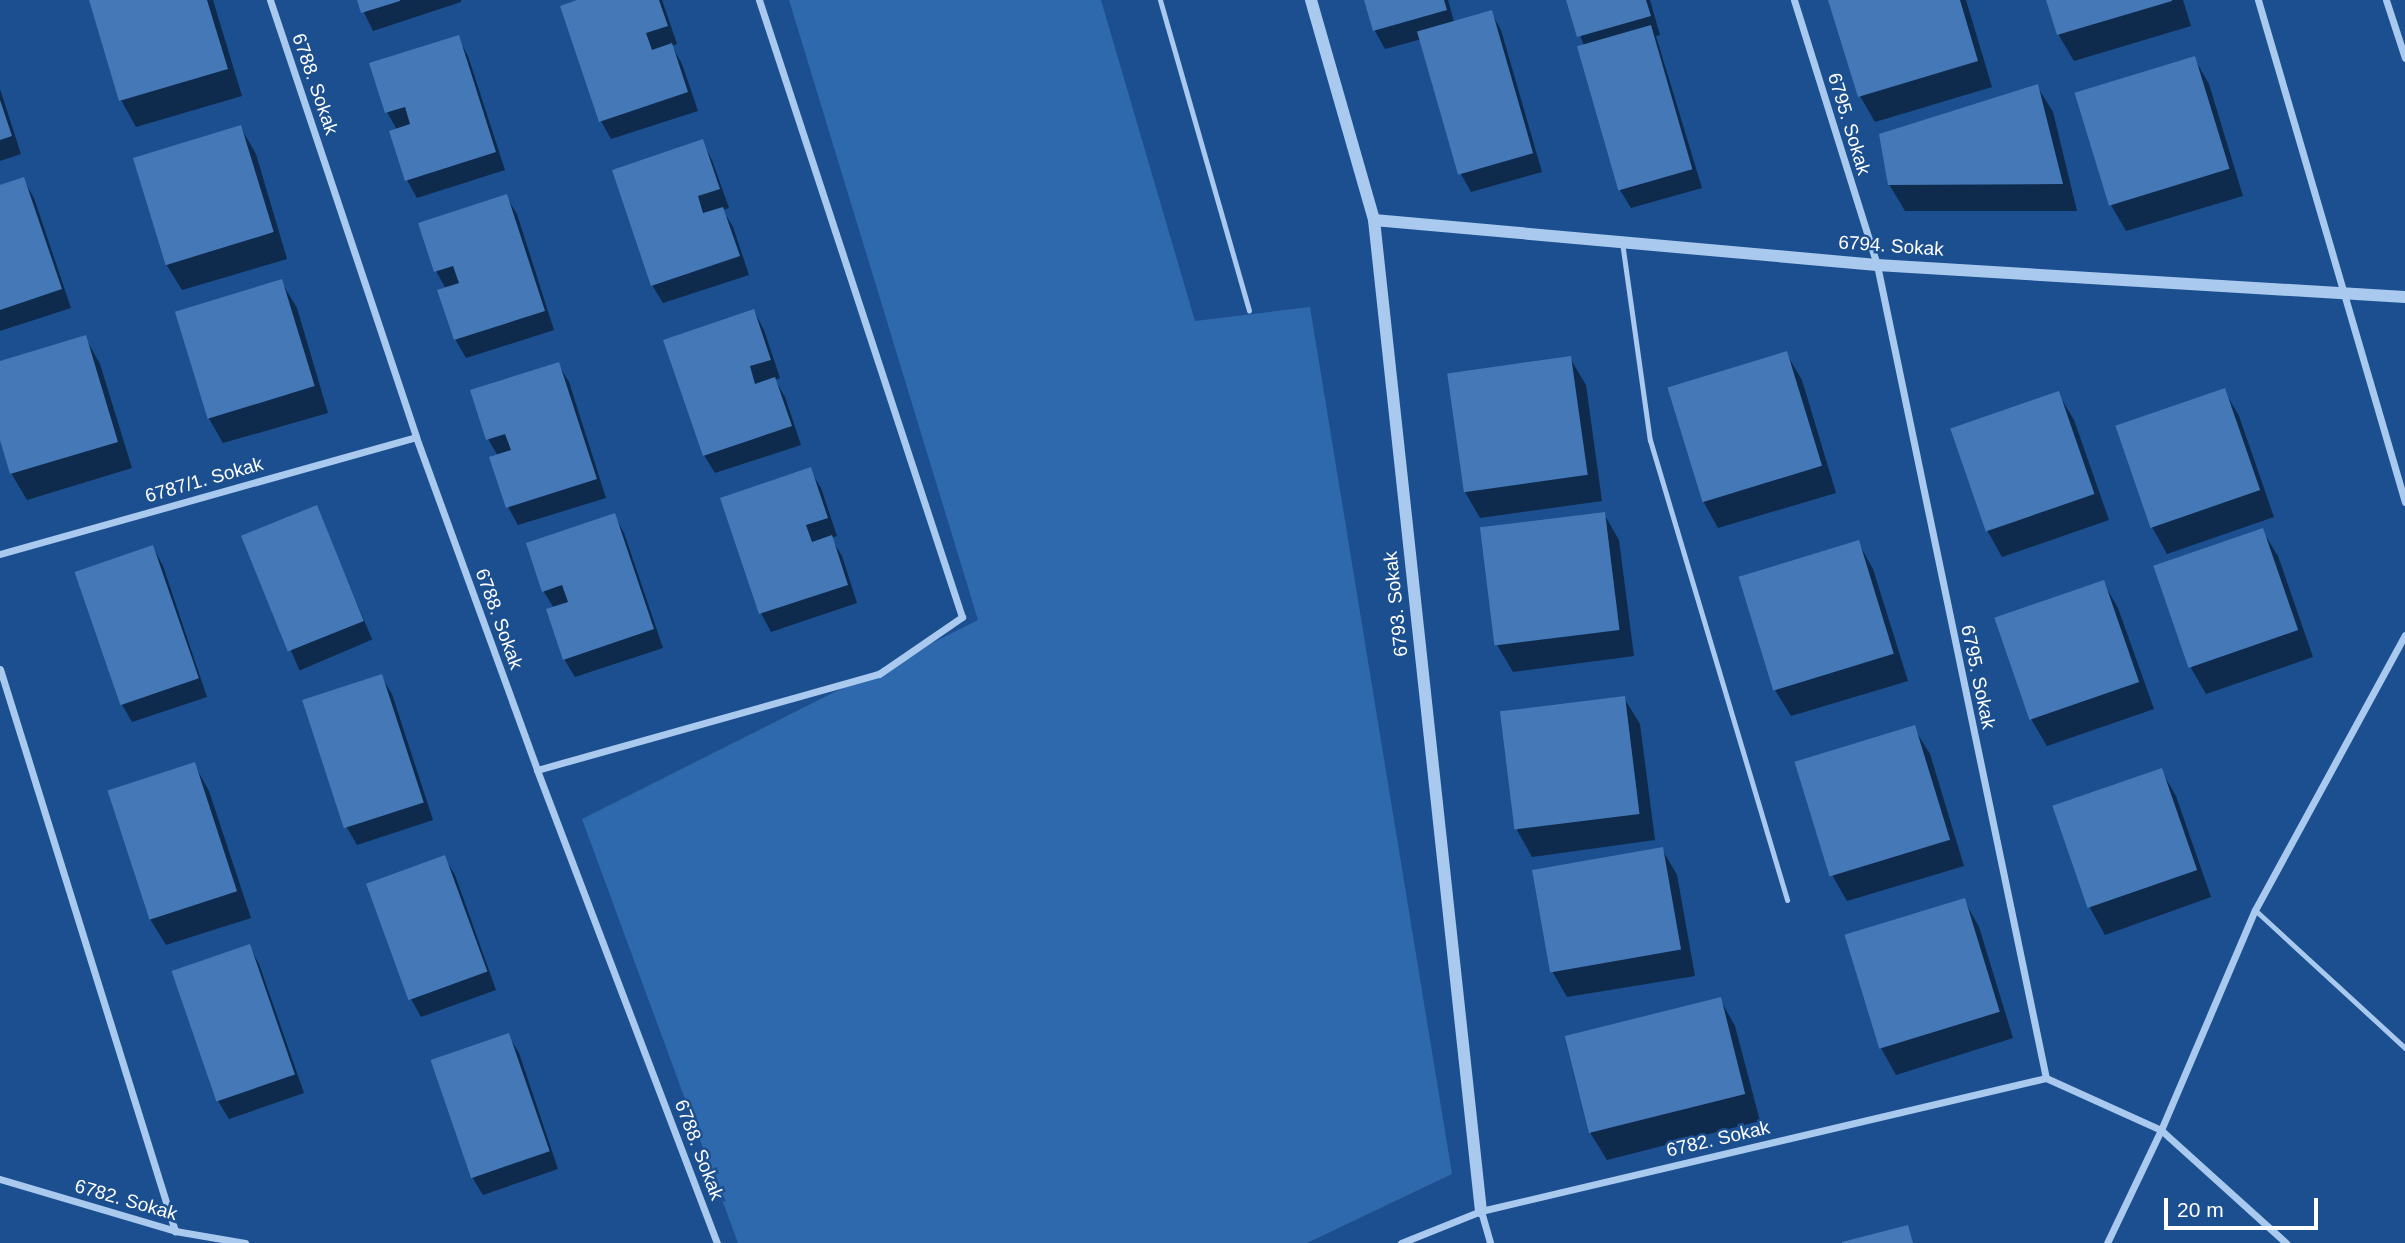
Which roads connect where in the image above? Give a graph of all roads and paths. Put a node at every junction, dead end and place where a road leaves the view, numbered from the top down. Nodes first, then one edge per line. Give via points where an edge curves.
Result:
1 (270, 0) edge
2 (759, 0) edge
3 (1160, 0) edge
4 (1311, 0) edge
5 (1794, 0) edge
6 (2258, 0) edge
7 (2386, 0) edge
8 (2405, 58) edge
9 (1374, 220) junction
10 (1622, 242) junction
11 (1877, 265) junction
12 (2344, 292) junction
13 (2405, 297) edge
14 (1249, 310) dead end
15 (416, 437) junction
16 (2405, 502) edge
17 (0, 554) edge
18 (2405, 635) edge
19 (0, 669) edge
20 (537, 770) junction
21 (1787, 900) dead end
22 (2255, 910) junction
23 (2405, 1048) edge
24 (2046, 1078) junction
25 (2161, 1130) junction
26 (0, 1179) edge
27 (1480, 1212) junction
28 (175, 1231) junction
29 (245, 1243) edge
30 (717, 1243) edge
31 (1401, 1243) edge
32 (1490, 1243) edge
33 (2107, 1243) edge
34 (2286, 1243) edge

1 - 15 street, 6788. Sokak
2 - 20 street via 962,617 879,674
3 - 14 lane
4 - 9 street, 6793. Sokak
5 - 11 street, 6795. Sokak
6 - 12 street
7 - 8 street
9 - 10 street, 6794. Sokak
9 - 27 street, 6793. Sokak
10 - 11 street, 6794. Sokak
10 - 21 lane via 1650,440
11 - 12 street, 6794. Sokak
11 - 24 street, 6795. Sokak
12 - 13 street, 6794. Sokak
12 - 16 street
15 - 17 street, 6787/1. Sokak
15 - 20 street, 6788. Sokak
18 - 22 street
19 - 28 street
20 - 30 street, 6788. Sokak
22 - 23 lane
22 - 25 street
24 - 25 street
24 - 27 street, 6782. Sokak
25 - 33 street
25 - 34 street
26 - 28 street, 6782. Sokak
27 - 31 street, 6782. Sokak
27 - 32 street
28 - 29 street, 6782. Sokak

